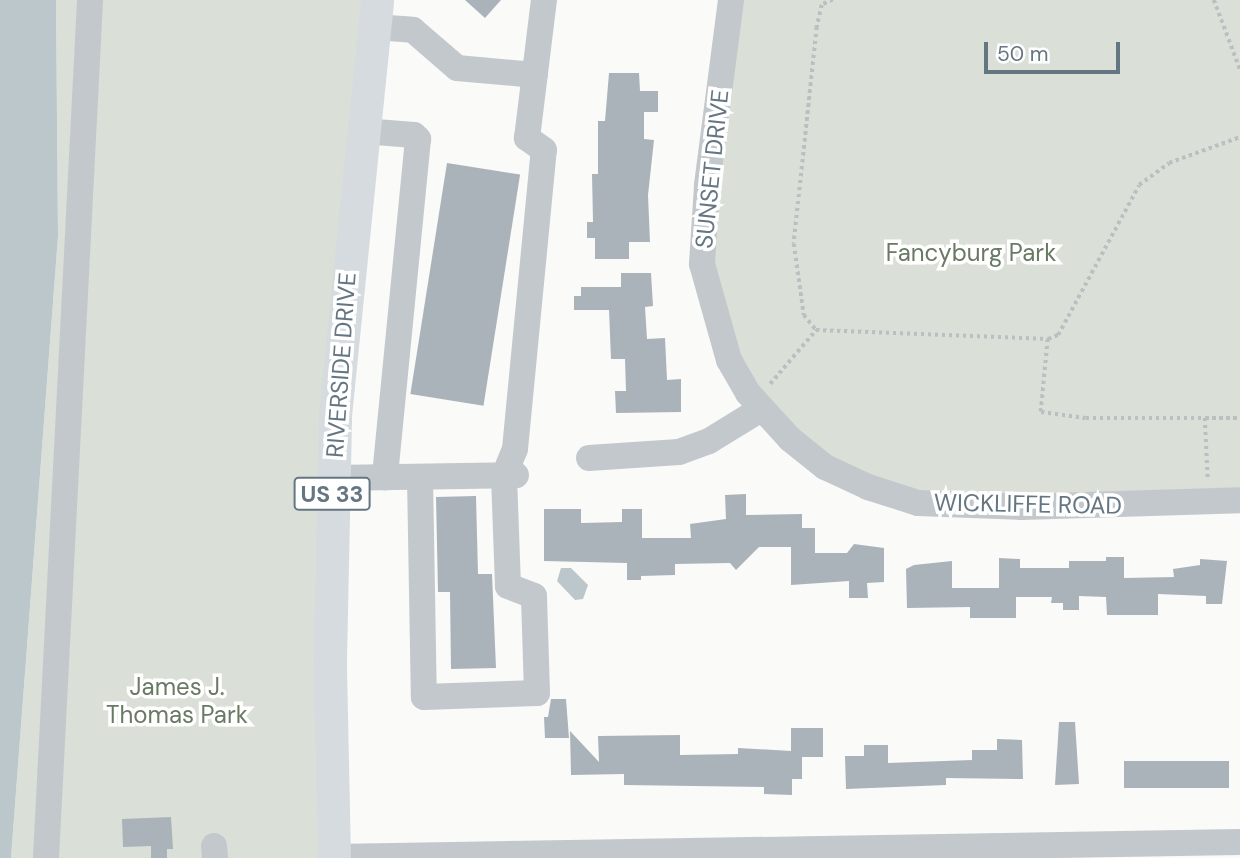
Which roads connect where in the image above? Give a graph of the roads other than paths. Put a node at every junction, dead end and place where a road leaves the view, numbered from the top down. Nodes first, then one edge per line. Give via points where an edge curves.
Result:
1 (90, 0) edge
2 (544, 0) edge
3 (731, 0) edge
4 (376, 14) edge
5 (535, 75) junction
6 (363, 131) junction
7 (763, 398) junction
8 (589, 458) dead end
9 (510, 475) junction
10 (385, 477) junction
11 (420, 477) junction
12 (332, 478) junction
13 (1240, 500) edge
14 (1240, 842) edge
15 (541, 854) edge
16 (47, 858) edge
17 (334, 858) edge

1 - 16 street
2 - 5 street
3 - 7 street, SUNSET DRIVE via 707,186 702,264 729,360
4 - 5 street via 413,30 457,68
4 - 6 main road, RIVERSIDE DRIVE / US 33
5 - 9 street via 527,138 544,150
6 - 10 street via 418,139
6 - 12 main road, RIVERSIDE DRIVE / US 33 via 339,344
7 - 8 street via 709,441 679,452
7 - 13 street, WICKLIFFE ROAD via 825,467 918,503 1022,507
9 - 11 street
9 - 11 street via 508,586 534,596 537,694 424,696
10 - 11 street
10 - 12 street
12 - 17 main road, RIVERSIDE DRIVE / US 33
14 - 15 street
15 - 17 street

